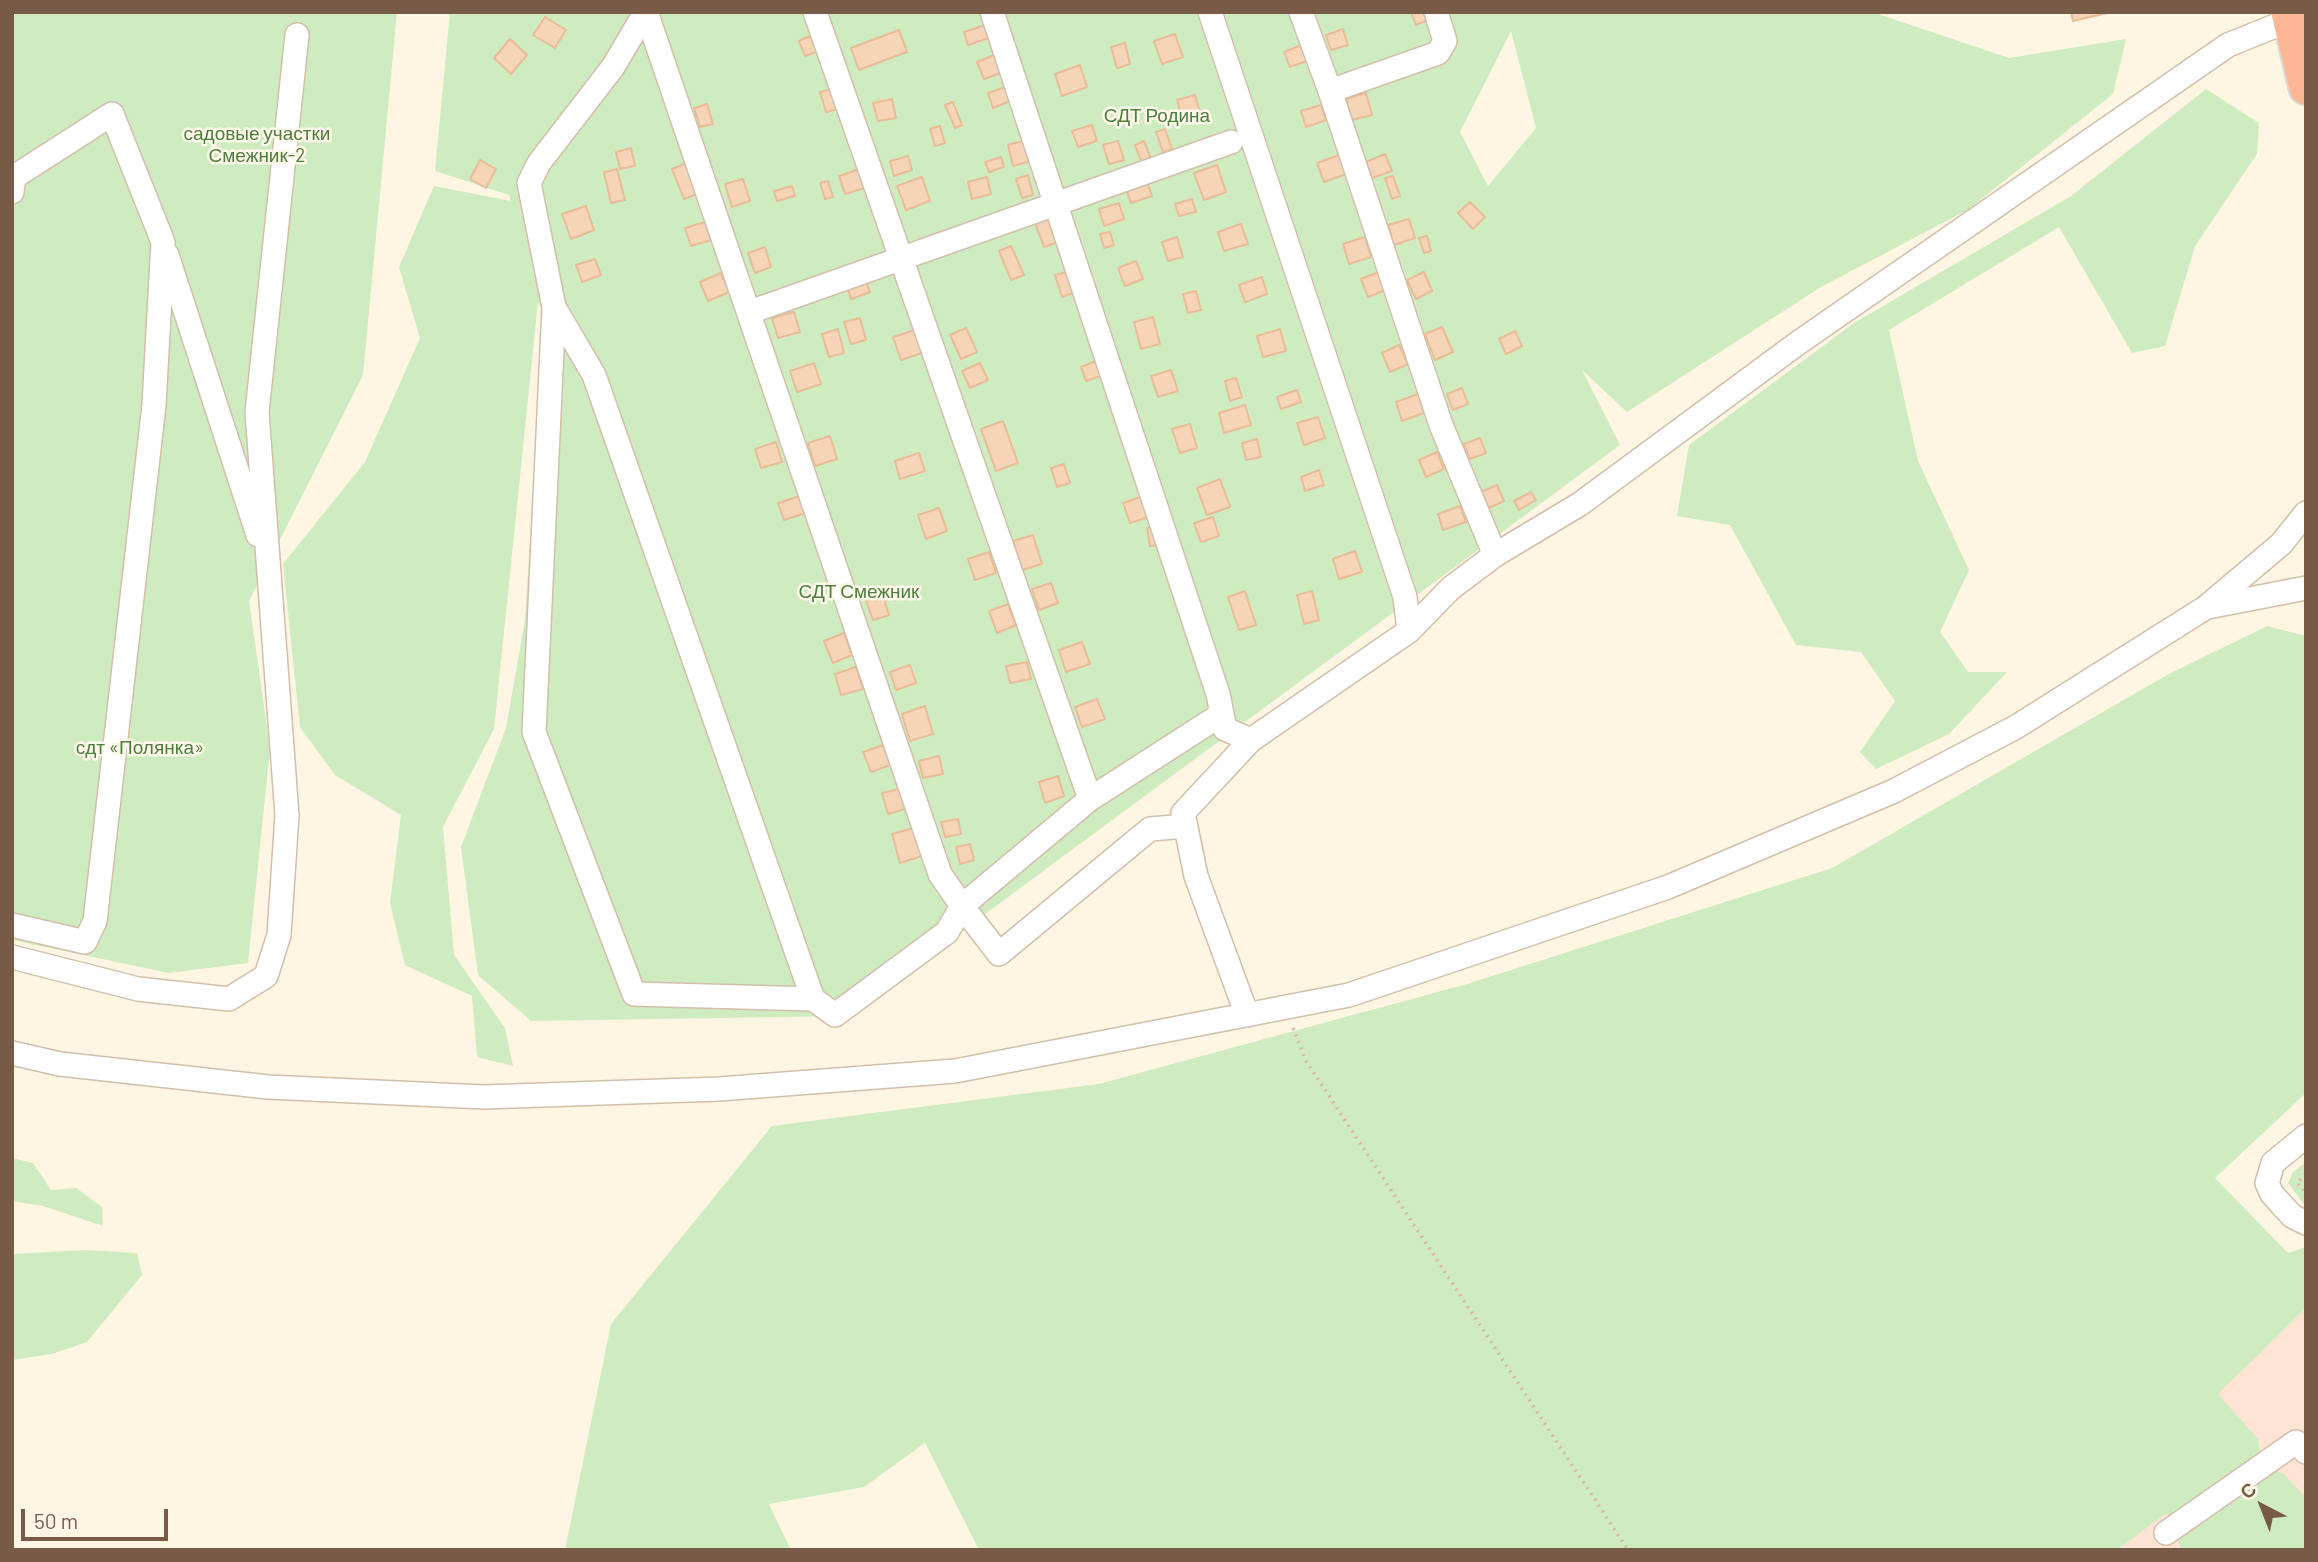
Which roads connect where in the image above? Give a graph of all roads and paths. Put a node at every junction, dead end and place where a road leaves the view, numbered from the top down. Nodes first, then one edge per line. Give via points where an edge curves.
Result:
1 (815, 12) edge
2 (992, 12) edge
3 (1210, 12) edge
4 (1301, 12) edge
5 (1436, 12) edge
6 (646, 13) edge
7 (2289, 16) edge
8 (297, 35) dead end
9 (2306, 88) edge
10 (1330, 91) junction
11 (1231, 142) dead end
12 (13, 182) edge
13 (1056, 204) junction
14 (163, 242) junction
15 (901, 259) junction
16 (554, 307) junction
17 (750, 312) junction
18 (2306, 513) edge
19 (1495, 555) junction
20 (269, 570) junction
21 (2306, 588) edge
22 (2205, 608) junction
23 (1409, 631) junction
24 (1222, 714) junction
25 (1251, 740) junction
26 (1090, 799) junction
27 (1186, 826) junction
28 (962, 906) junction
29 (12, 925) edge
30 (12, 957) edge
31 (813, 999) junction
32 (1284, 1007) junction
33 (1247, 1015) junction
34 (12, 1053) edge
35 (2306, 1136) edge
36 (2301, 1160) edge
37 (2304, 1176) edge
38 (2306, 1192) edge
39 (2279, 1202) junction
40 (2306, 1223) edge
41 (2306, 1452) edge
42 (2166, 1533) dead end
43 (1628, 1550) edge

1 - 15 street
2 - 13 street
3 - 23 street via 1405,597
4 - 10 street
5 - 10 street via 1445,41 1438,53
6 - 16 street via 613,67 538,163 529,183
6 - 17 street
7 - 9 highway
7 - 19 street via 2228,45 1798,343 1580,504
8 - 20 street via 257,412
10 - 19 street via 1441,425
11 - 13 street
12 - 14 street via 112,114
13 - 15 street
13 - 24 street
14 - 20 street
14 - 29 street via 154,405 95,921 85,942
15 - 17 street
15 - 26 street
16 - 31 street via 594,375
16 - 31 street via 534,732 634,993
17 - 28 street via 940,874
18 - 22 street via 2281,544
19 - 23 street via 1451,588
20 - 30 street via 287,816 279,935 266,976 229,999 138,989
21 - 22 street
22 - 32 street via 2016,727 1894,792 1668,887 1349,995
23 - 25 street
24 - 25 street via 1225,729
24 - 26 street
25 - 27 street via 1183,813
26 - 28 street
27 - 28 street via 1150,829 999,954
27 - 33 street via 1196,876
28 - 31 street via 947,932 835,1015
32 - 33 street
32 - 43 path via 1307,1061
33 - 34 street via 955,1071 719,1089 498,1097 268,1087 60,1064
35 - 39 street via 2273,1163 2267,1183
36 - 37 path
36 - 39 street via 2285,1169 2280,1178
37 - 38 path via 2297,1183
39 - 40 street
41 - 42 street via 2296,1441

